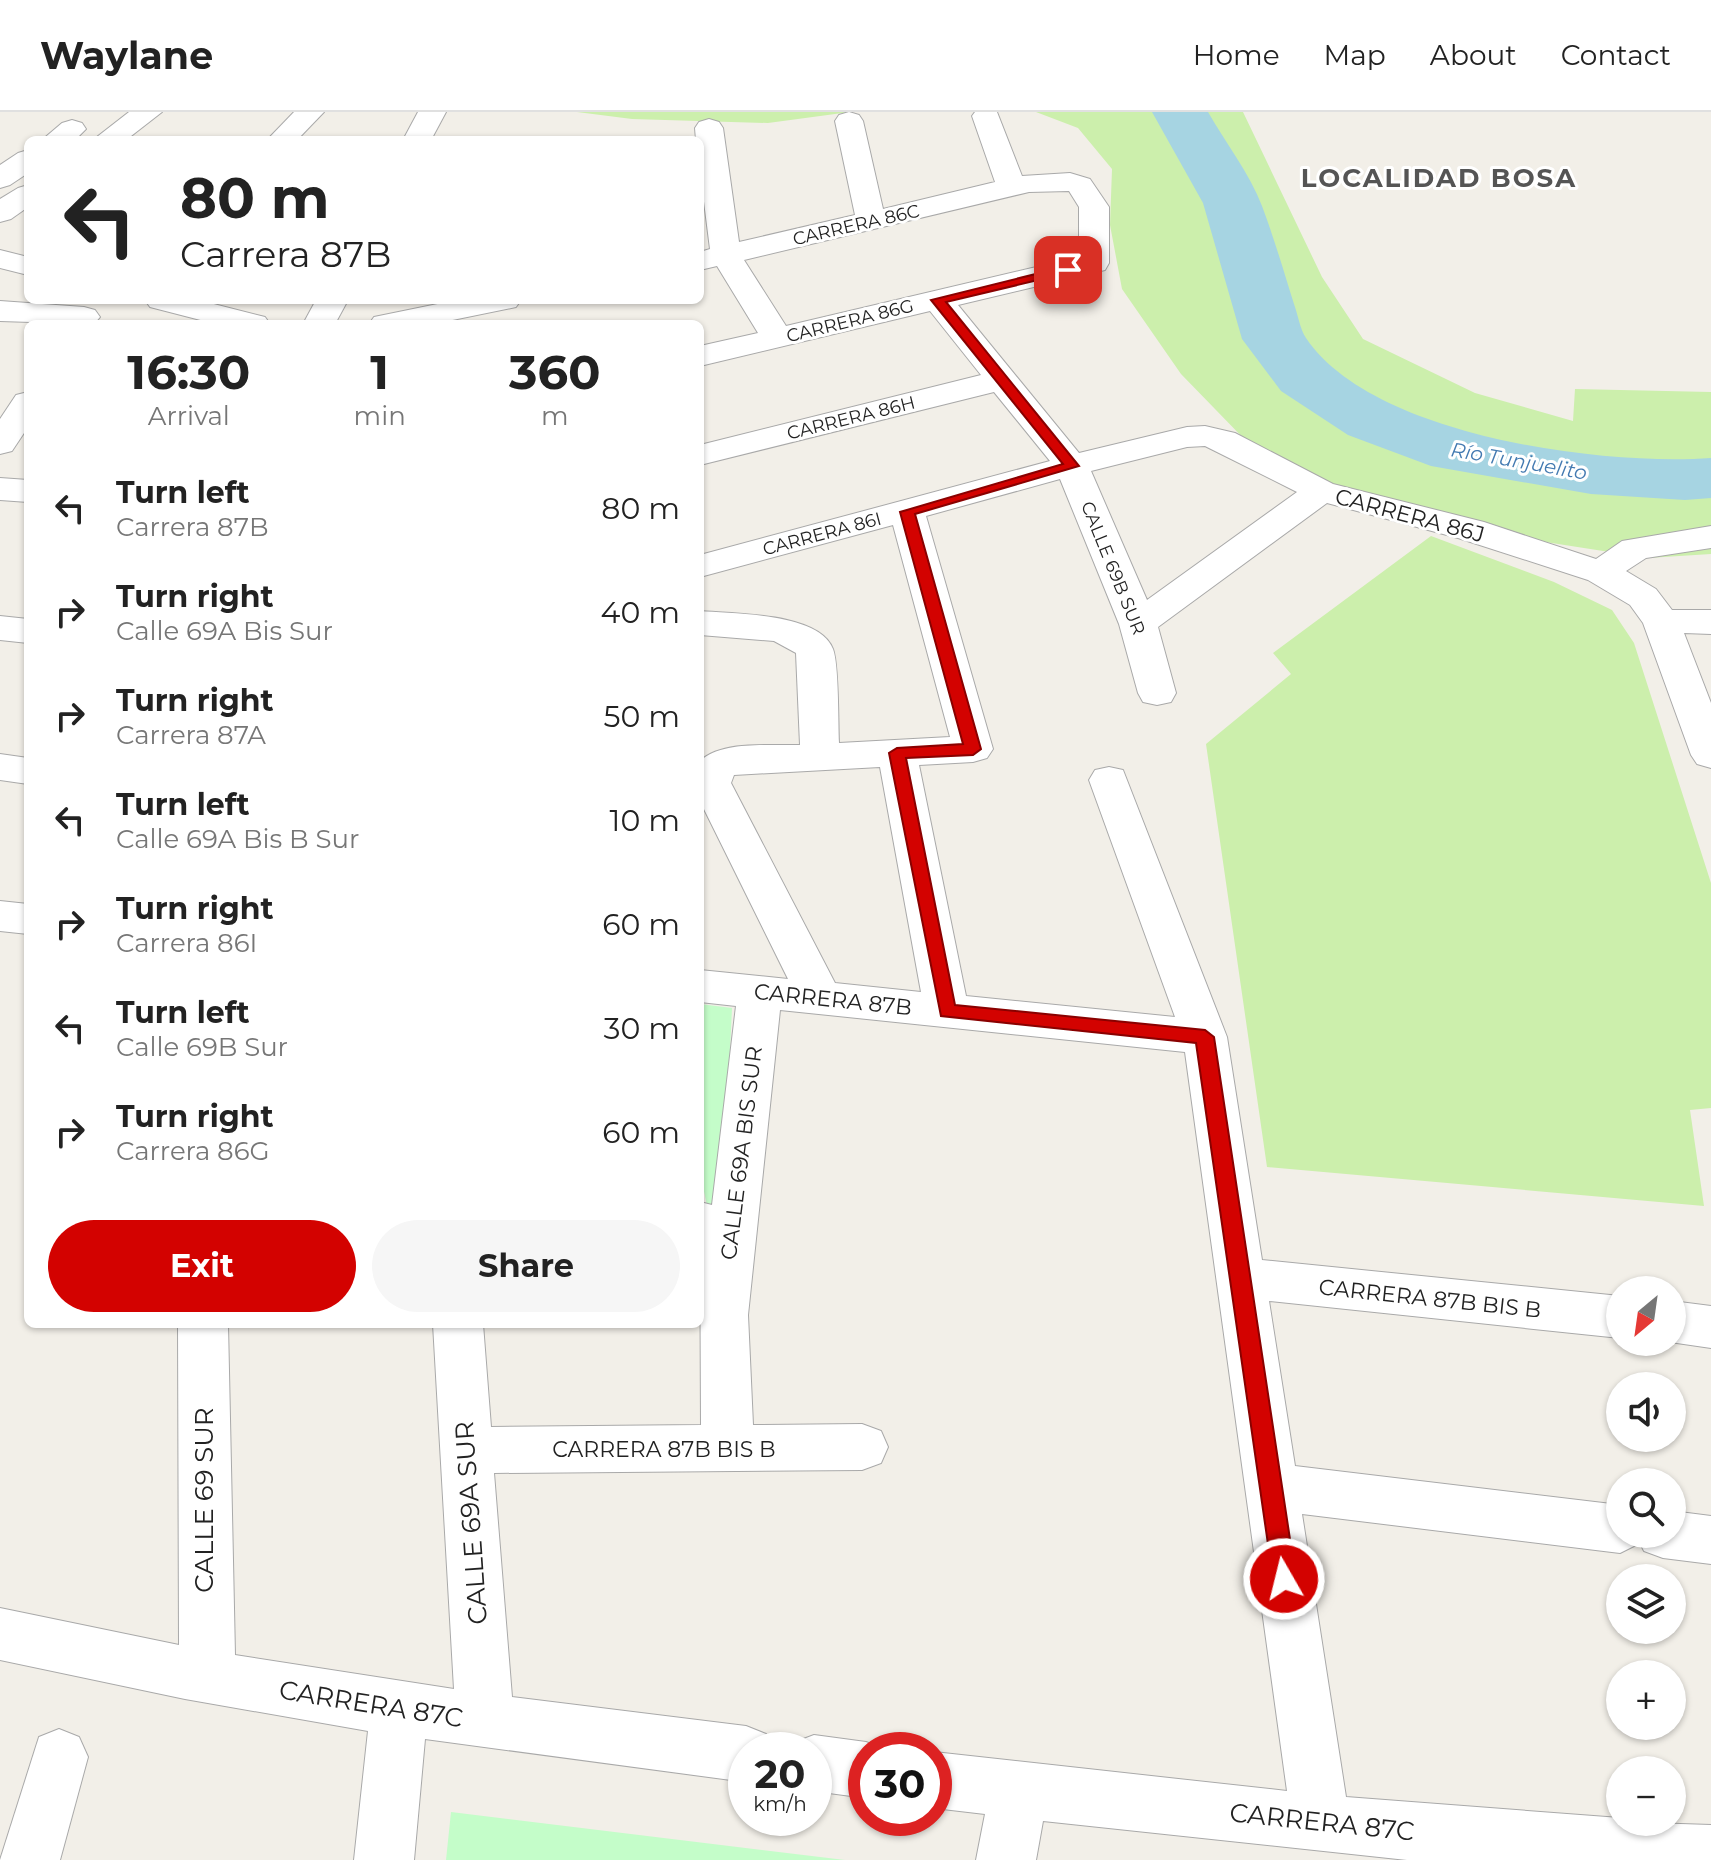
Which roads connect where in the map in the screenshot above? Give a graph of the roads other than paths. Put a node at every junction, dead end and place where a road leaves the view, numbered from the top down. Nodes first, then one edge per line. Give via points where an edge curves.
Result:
1 (148, 112) edge
2 (310, 112) edge
3 (432, 112) edge
4 (986, 116) dead end
5 (849, 121) dead end
6 (709, 128) dead end
7 (113, 136) edge
8 (285, 136) edge
9 (419, 136) edge
10 (24, 162) edge
11 (0, 179) edge
12 (1012, 189) junction
13 (24, 197) edge
14 (0, 213) edge
15 (871, 221) junction
16 (713, 258) edge
17 (0, 259) edge
18 (1094, 263) joint
19 (24, 265) edge
20 (937, 300) junction
21 (176, 304) edge
22 (485, 304) edge
23 (0, 311) edge
24 (86, 314) edge
25 (238, 320) edge
26 (405, 320) edge
27 (778, 338) junction
28 (704, 355) edge
29 (1002, 380) junction
30 (18, 404) edge
31 (0, 444) edge
32 (704, 454) edge
33 (1072, 466) junction
34 (0, 489) edge
35 (24, 491) edge
36 (1321, 491) junction
37 (907, 512) junction
38 (1711, 537) edge
39 (704, 565) edge
40 (1711, 565) edge
41 (1612, 577) junction
42 (1661, 621) junction
43 (1711, 622) edge
44 (704, 623) edge
45 (1138, 624) junction
46 (0, 628) edge
47 (24, 631) edge
48 (1157, 693) dead end
49 (1709, 746) edge
50 (897, 753) junction
51 (820, 758) junction
52 (0, 767) edge
53 (24, 770) edge
54 (1109, 780) dead end
55 (0, 916) edge
56 (24, 919) edge
57 (704, 986) edge
58 (760, 992) junction
59 (820, 998) junction
60 (947, 1011) junction
61 (1205, 1037) junction
62 (704, 1237) edge
63 (1240, 1278) junction
64 (723, 1315) junction
65 (1606, 1316) edge
66 (1686, 1324) edge
67 (1711, 1327) edge
68 (203, 1328) edge
69 (458, 1328) edge
70 (862, 1447) dead end
71 (728, 1448) junction
72 (467, 1450) junction
73 (1271, 1487) junction
74 (1606, 1527) edge
75 (1686, 1537) edge
76 (1711, 1540) edge
77 (0, 1634) edge
78 (207, 1676) junction
79 (399, 1708) junction
80 (485, 1722) junction
81 (728, 1752) edge
82 (59, 1757) dead end
83 (952, 1782) edge
84 (1019, 1791) junction
85 (1321, 1824) junction
86 (1516, 1850) edge
87 (1711, 1855) edge
88 (30, 1860) edge
89 (384, 1860) edge
90 (1006, 1860) edge

1 - 7 street
2 - 8 street
3 - 9 street
4 - 12 street
5 - 15 street
6 - 16 street
10 - 11 street
12 - 15 street, CARRERA 86C
12 - 18 street, CARRERA 86C via 1048,182 1080,185 1094,207
13 - 14 street
15 - 16 street, CARRERA 86C
16 - 27 street
17 - 19 street
18 - 20 street, CARRERA 86G
20 - 27 street, CARRERA 86G
20 - 29 street, CALLE 69B SUR
21 - 25 street
22 - 26 street
23 - 24 street
27 - 28 street, CARRERA 86G
29 - 32 street, CARRERA 86H
29 - 33 street, CALLE 69B SUR
30 - 31 street
33 - 36 street, CARRERA 86I via 1205,436 1223,440
33 - 37 street, CARRERA 86I
33 - 45 street, CALLE 69B SUR
34 - 35 street
36 - 41 street, CARRERA 86J via 1471,530
36 - 45 street, CARRERA 86J
37 - 39 street, CARRERA 86I
37 - 50 street via 973,749
38 - 41 street via 1635,549
40 - 41 street
41 - 42 street via 1643,597
42 - 43 street
42 - 49 street
44 - 51 street via 791,632 810,641 815,650
45 - 48 street, CALLE 69B SUR
46 - 47 street
50 - 51 street
50 - 60 street
51 - 59 street via 723,762 712,772 711,783
52 - 53 street
54 - 61 street
55 - 56 street
57 - 58 street, CARRERA 87B
58 - 59 street, CARRERA 87B
58 - 64 street, CALLE 69A BIS SUR
59 - 60 street, CARRERA 87B
60 - 61 street, CARRERA 87B
61 - 63 street
62 - 64 street, CALLE 69A BIS SUR
63 - 65 street, CARRERA 87B BIS B
63 - 73 street
64 - 71 street, CALLE 69A BIS SUR
66 - 67 street
68 - 78 street, CALLE 69 SUR
69 - 72 street, CALLE 69A SUR
70 - 71 street, CARRERA 87B BIS B
71 - 72 street, CARRERA 87B BIS B
72 - 80 street, CALLE 69A SUR
73 - 74 street
73 - 85 street
75 - 76 street
77 - 78 street, CARRERA 87C
78 - 79 street, CARRERA 87C
79 - 80 street, CARRERA 87C
79 - 89 street
80 - 81 street, CARRERA 87C
82 - 88 street
83 - 84 street, CARRERA 87C
84 - 85 street, CARRERA 87C
84 - 90 street
85 - 86 street, CARRERA 87C
86 - 87 street, CARRERA 87C

